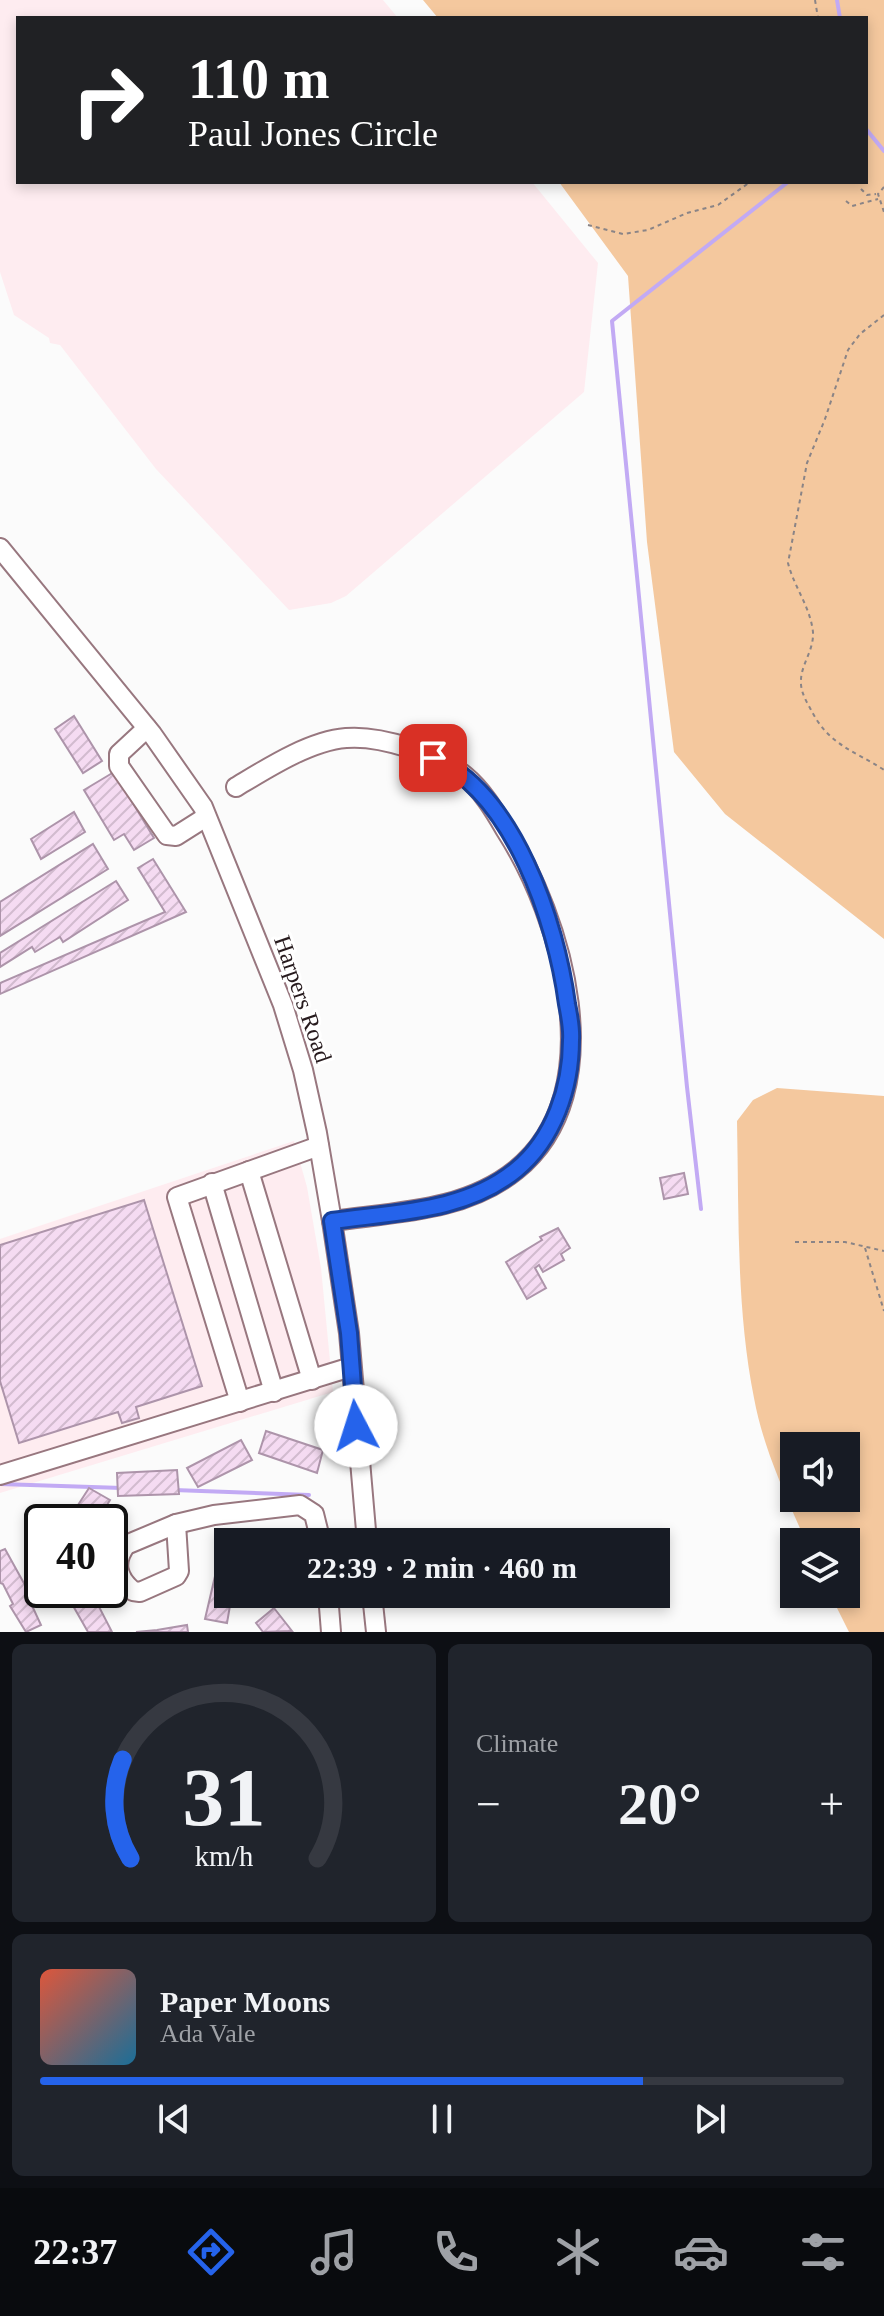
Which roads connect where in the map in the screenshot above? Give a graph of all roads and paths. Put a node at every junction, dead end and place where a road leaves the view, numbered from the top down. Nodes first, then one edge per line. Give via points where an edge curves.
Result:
1 (747, 184) edge
2 (884, 187) edge
3 (861, 189) dead end
4 (878, 194) junction
5 (878, 199) junction
6 (846, 201) dead end
7 (884, 212) edge
8 (588, 225) dead end
9 (884, 315) edge
10 (0, 548) edge
11 (147, 728) junction
12 (884, 770) edge
13 (236, 787) dead end
14 (206, 817) junction
15 (319, 1146) junction
16 (249, 1171) junction
17 (212, 1183) junction
18 (332, 1221) junction
19 (795, 1242) dead end
20 (865, 1247) junction
21 (884, 1251) edge
22 (884, 1311) edge
23 (351, 1367) junction
24 (312, 1380) junction
25 (274, 1392) junction
26 (240, 1402) junction
27 (0, 1475) edge
28 (176, 1524) dead end
29 (318, 1528) edge
30 (366, 1528) edge
31 (329, 1608) edge
32 (373, 1608) edge
33 (331, 1632) edge
34 (376, 1632) edge

1 - 8 path via 718,205 639,232 623,234
2 - 4 path
3 - 4 path via 867,195
4 - 5 path
5 - 6 path via 852,206
5 - 7 path
9 - 12 path via 848,350 807,463 788,563 813,634 801,676 804,698 838,745
10 - 11 street, Harpers Road
11 - 14 street, Harpers Road
11 - 14 street via 119,754 119,766 167,835 176,836
13 - 18 street via 308,748 345,738 417,751 449,765 487,801 524,859 547,910 563,972 572,1038 568,1072 560,1106 529,1157 492,1186 453,1204
14 - 15 street, Harpers Road via 283,1005
15 - 16 street
15 - 18 street, Harpers Road
16 - 17 street
16 - 24 street
17 - 25 street
17 - 26 street via 177,1197
18 - 23 street, Harpers Road
19 - 20 path
20 - 21 path
20 - 22 path
23 - 24 street
23 - 30 street, Harpers Road
24 - 25 street
25 - 26 street
26 - 27 street
28 - 29 street via 300,1505 314,1514
31 - 33 street
32 - 34 street

